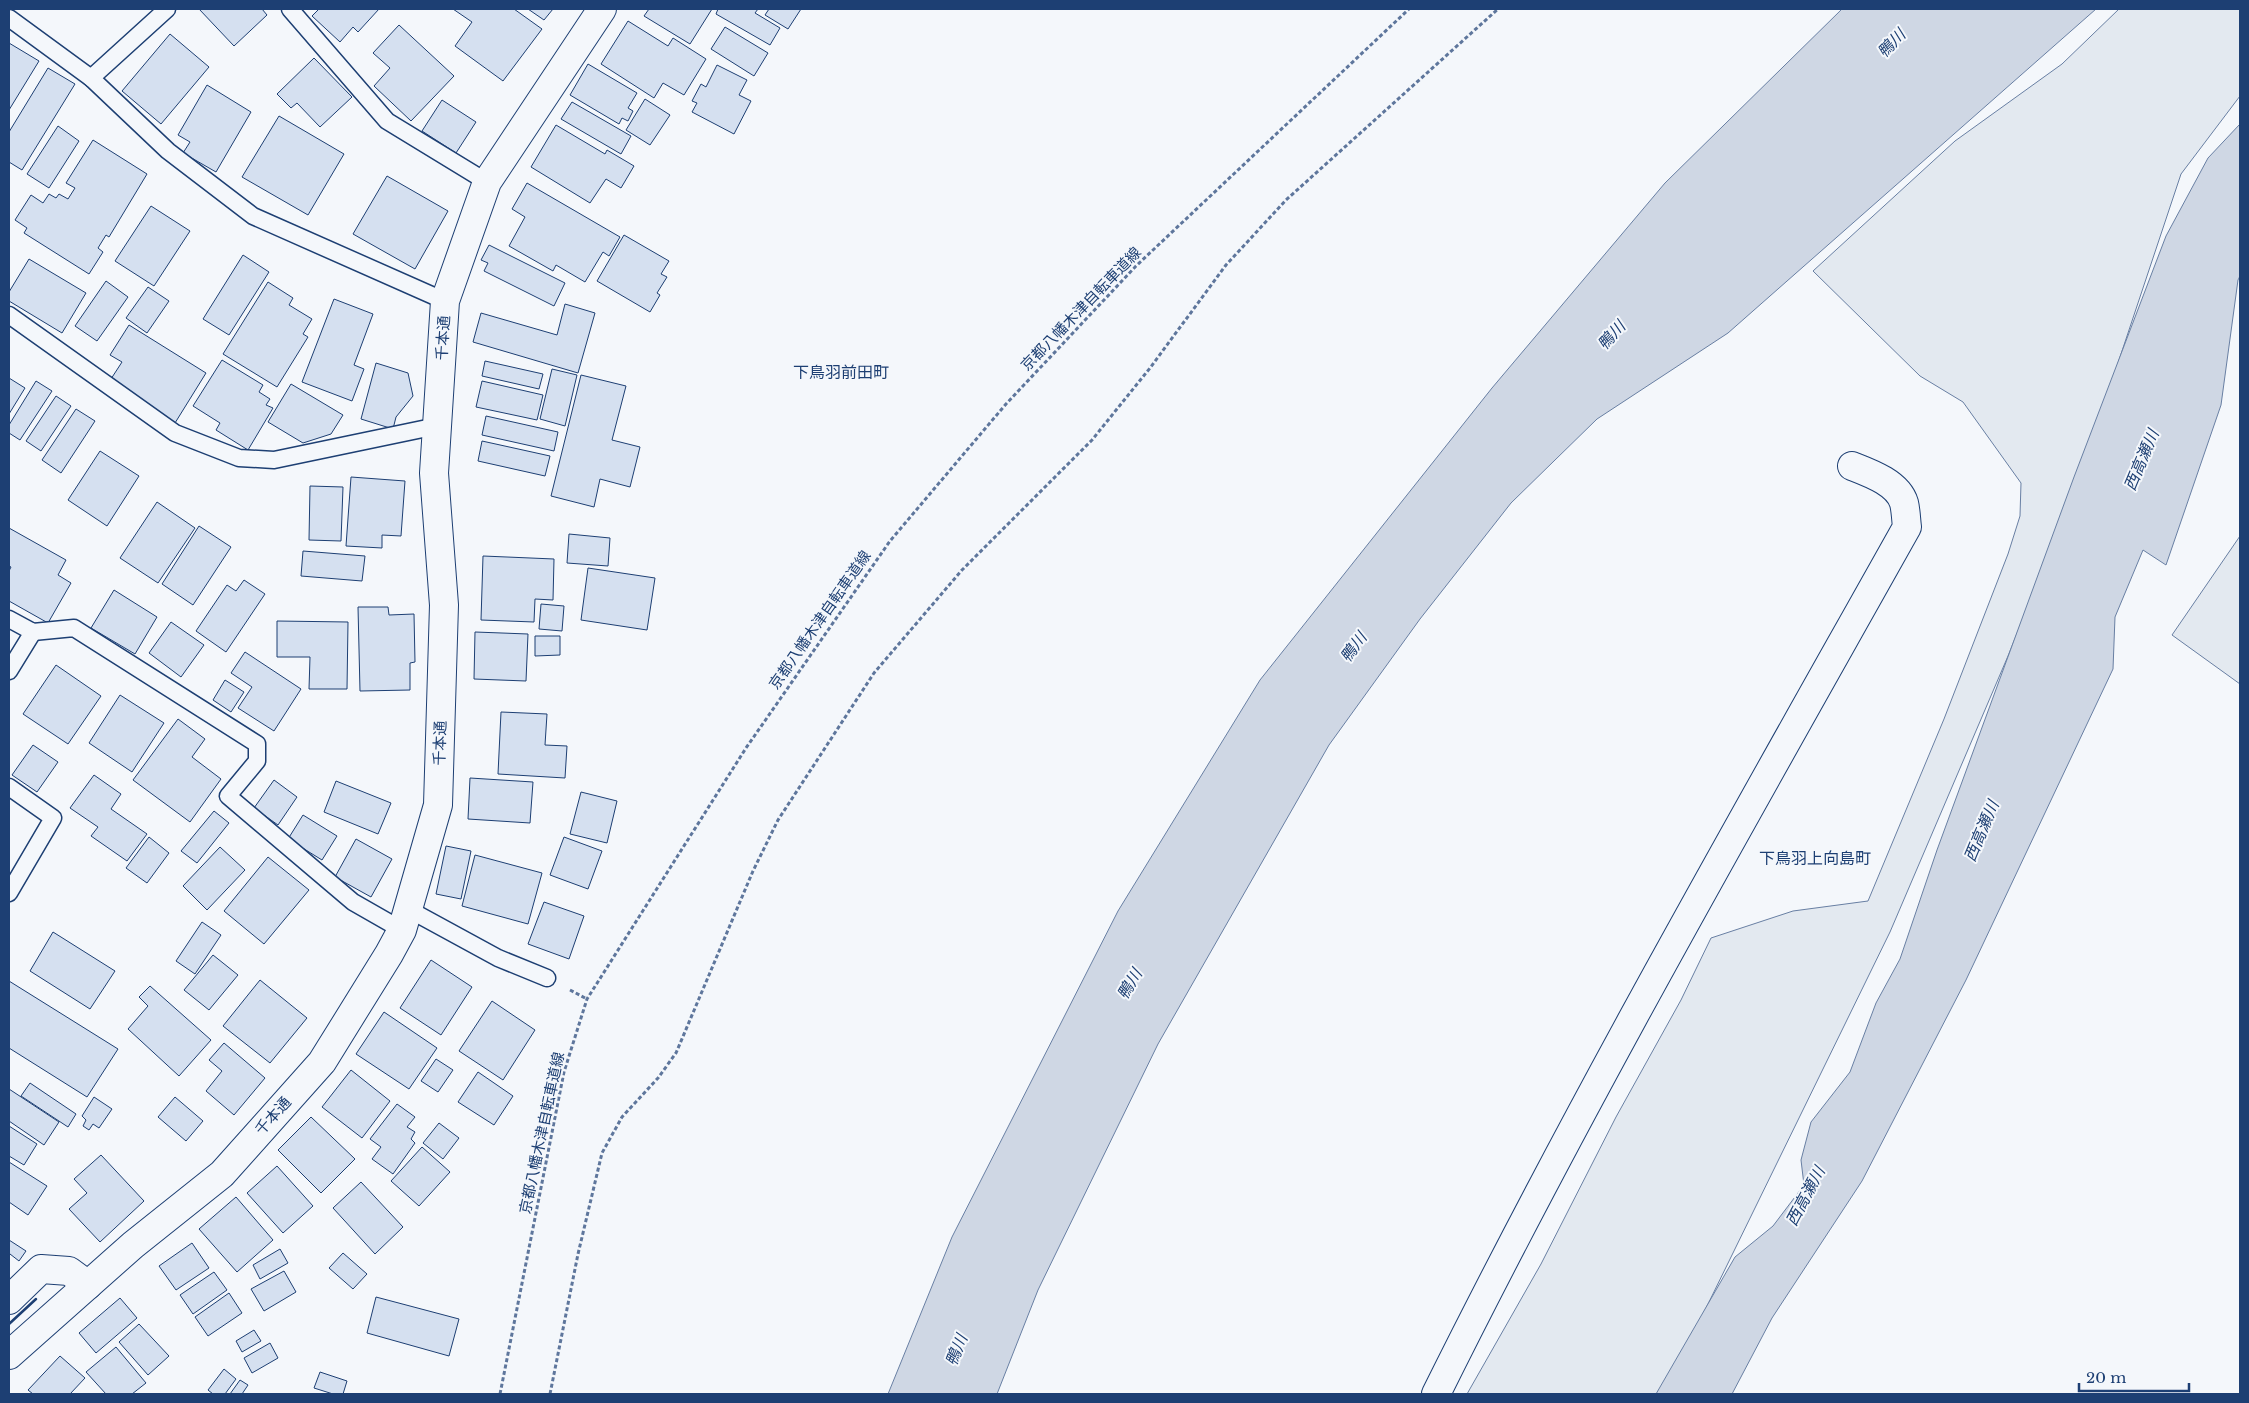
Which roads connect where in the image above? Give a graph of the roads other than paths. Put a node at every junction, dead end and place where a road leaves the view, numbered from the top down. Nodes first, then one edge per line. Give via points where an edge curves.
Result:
1 (167, 9) edge
2 (290, 9) edge
3 (602, 9) edge
4 (9, 18) edge
5 (91, 78) junction
6 (487, 182) junction
7 (445, 301) junction
8 (9, 315) edge
9 (437, 426) junction
10 (1852, 466) dead end
11 (9, 619) edge
12 (33, 632) junction
13 (9, 671) edge
14 (9, 787) edge
15 (9, 893) edge
16 (405, 920) junction
17 (547, 978) dead end
18 (88, 1285) junction
19 (9, 1300) edge
20 (9, 1355) edge
21 (1436, 1394) edge

1 - 5 lane
2 - 6 lane via 387,121
3 - 6 street, 千本通
4 - 5 lane
5 - 7 lane via 168,151 252,216
6 - 7 street, 千本通
7 - 9 street, 千本通
8 - 9 lane via 175,433 239,458 274,460
9 - 16 street, 千本通 via 434,473 444,605 438,805
10 - 21 street via 1894,488 1904,501 1907,527 1696,904 1503,1260
11 - 12 lane
12 - 13 lane
12 - 16 lane via 74,628 257,744 257,761 228,796 353,902
14 - 15 lane via 53,818
16 - 17 lane
16 - 18 street, 千本通 via 389,954 322,1062 222,1174
18 - 19 street via 69,1272 41,1269
18 - 20 street, 千本通

